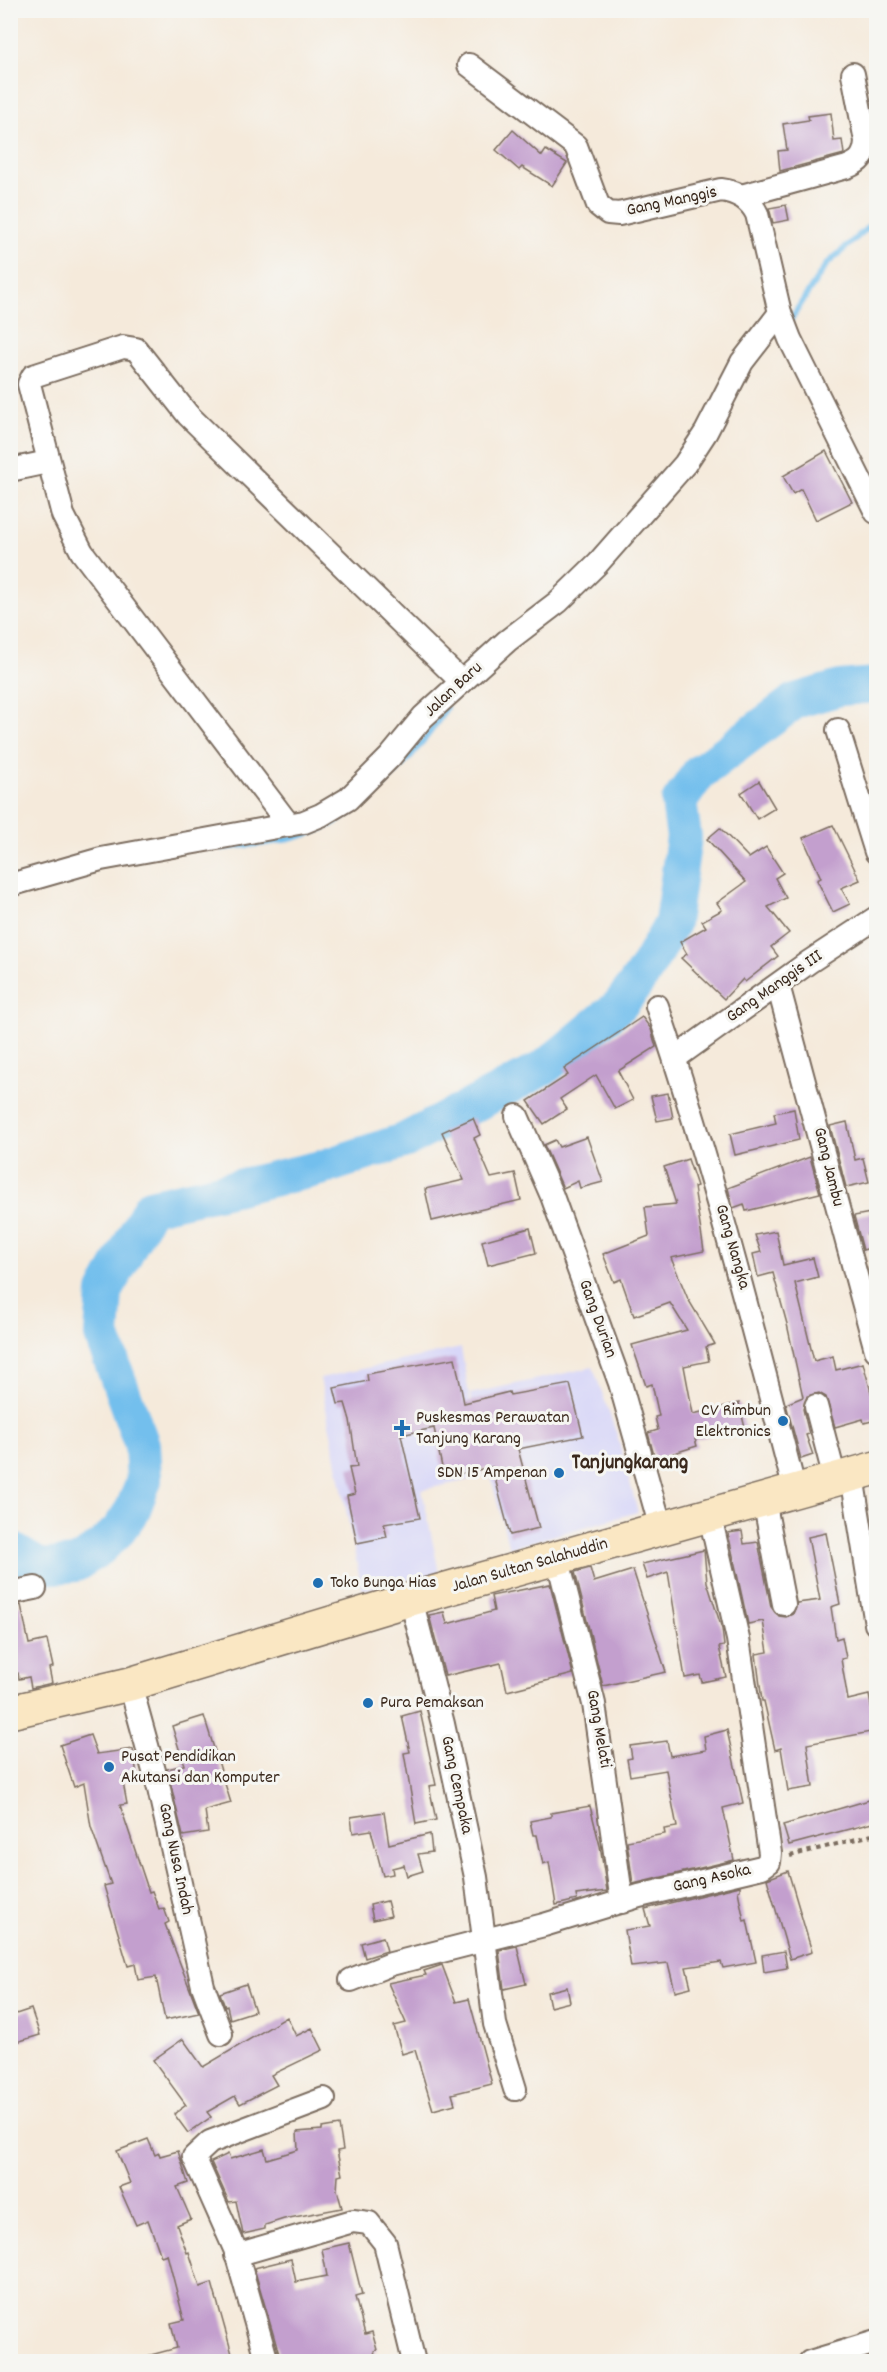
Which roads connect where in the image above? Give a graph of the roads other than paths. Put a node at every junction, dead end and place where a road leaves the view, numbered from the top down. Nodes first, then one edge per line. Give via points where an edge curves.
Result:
1 (469, 65) dead end
2 (853, 74) dead end
3 (741, 196) junction
4 (785, 325) junction
5 (48, 462) junction
6 (10, 470) edge
7 (876, 512) edge
8 (462, 682) junction
9 (838, 730) dead end
10 (289, 825) junction
11 (876, 852) edge
12 (10, 885) edge
13 (876, 918) edge
14 (778, 985) junction
15 (657, 1006) dead end
16 (675, 1058) junction
17 (517, 1116) dead end
18 (876, 1350) edge
19 (816, 1406) dead end
20 (854, 1474) edge
21 (795, 1491) junction
22 (764, 1500) junction
23 (710, 1516) junction
24 (661, 1528) junction
25 (558, 1560) junction
26 (35, 1588) dead end
27 (10, 1593) edge
28 (411, 1599) junction
29 (784, 1604) dead end
30 (876, 1624) edge
31 (130, 1684) junction
32 (10, 1712) edge
33 (622, 1902) junction
34 (486, 1938) junction
35 (351, 1980) dead end
36 (222, 2034) dead end
37 (515, 2089) dead end
38 (324, 2099) dead end
39 (236, 2254) junction
40 (876, 2342) edge
41 (267, 2361) edge
42 (414, 2361) edge
43 (810, 2361) edge

1 - 3 street, Gang Manggis via 576,146 597,202 606,212 625,213 721,190
2 - 3 street via 866,141 866,152 860,160
3 - 4 street, Gang Manggis via 757,214
4 - 7 street, Gang Manggis
4 - 8 street, Jalan Baru via 742,362 686,464 598,563 558,602
5 - 6 street
5 - 8 street via 30,379 51,369 134,347 188,415
5 - 10 street via 63,515 82,552
8 - 10 street, Jalan Baru via 423,717 348,799 321,815
9 - 11 street
10 - 12 street, Jalan Baru via 101,859
13 - 14 street, Gang Manggis III
14 - 16 street, Gang Manggis III
14 - 18 street, Gang Jambu
15 - 16 street, Gang Nangka
16 - 21 street, Gang Nangka via 748,1303
17 - 24 street, Gang Durian via 552,1196 620,1383
19 - 20 street
20 - 21 main road, Jalan Sultan Salahuddin
20 - 30 street
21 - 22 main road, Jalan Sultan Salahuddin
22 - 23 main road, Jalan Sultan Salahuddin
22 - 29 street
23 - 24 main road, Jalan Sultan Salahuddin
23 - 33 street, Gang Asoka via 738,1639 769,1862
24 - 25 main road, Jalan Sultan Salahuddin
25 - 28 main road, Jalan Sultan Salahuddin
25 - 33 street, Gang Melati via 594,1704
26 - 27 street
28 - 31 main road, Jalan Sultan Salahuddin
28 - 34 street, Gang Cempaka via 443,1724
31 - 32 main road, Jalan Sultan Salahuddin
31 - 36 street, Gang Nusa Indah via 159,1789 203,1986
33 - 34 street, Gang Asoka
34 - 35 street, Gang Asoka via 391,1964
34 - 37 street, Gang Cempaka via 495,2024
38 - 39 street via 210,2142 199,2150 195,2161
39 - 41 street
39 - 42 street via 365,2221 385,2243
40 - 43 street

